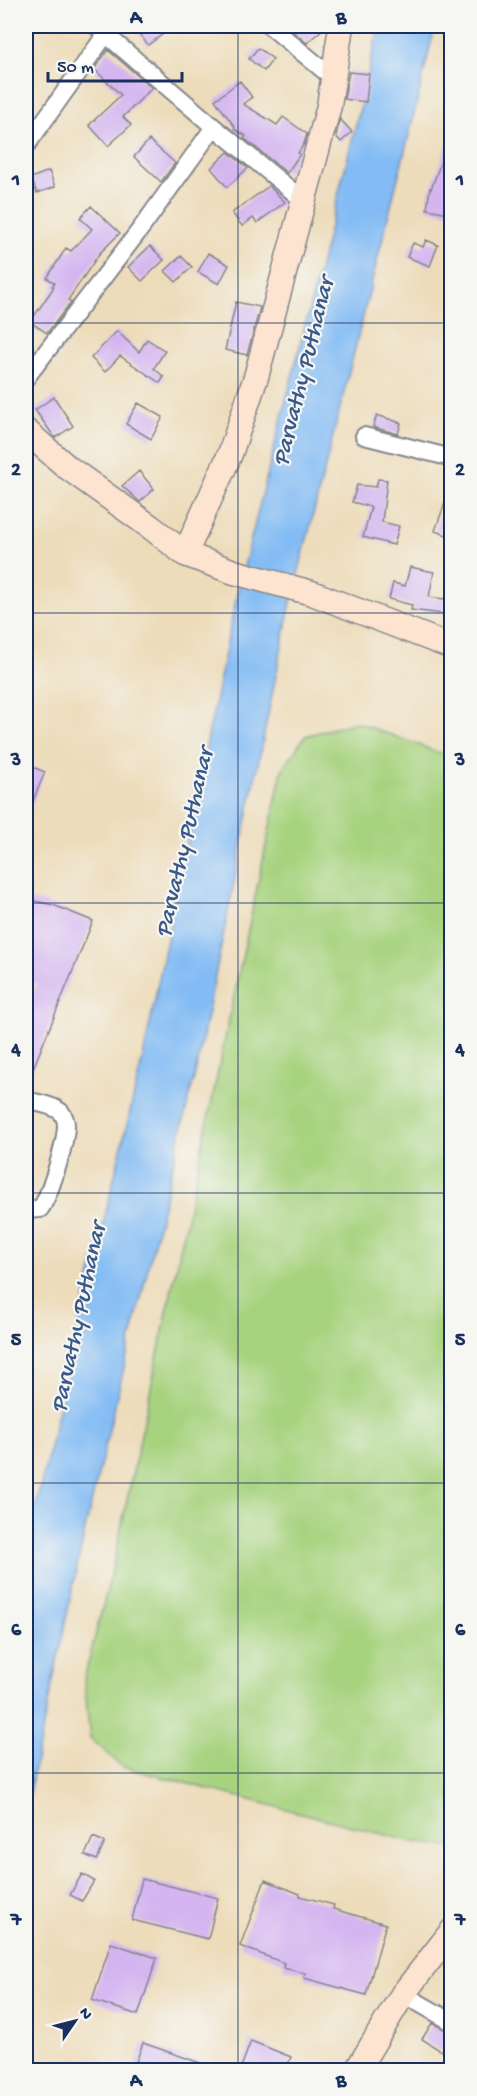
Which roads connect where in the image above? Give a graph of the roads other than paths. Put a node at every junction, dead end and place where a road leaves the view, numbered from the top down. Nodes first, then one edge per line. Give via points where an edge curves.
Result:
1 (270, 26) edge
2 (341, 26) edge
3 (101, 30) edge
4 (333, 78) junction
5 (214, 127) junction
6 (26, 146) edge
7 (303, 200) junction
8 (26, 378) edge
9 (363, 436) dead end
10 (27, 439) edge
11 (452, 458) edge
12 (185, 554) junction
13 (452, 647) edge
14 (26, 1100) edge
15 (26, 1210) edge
16 (452, 1931) edge
17 (403, 1994) junction
18 (452, 2022) edge
19 (357, 2070) edge

1 - 4 street
2 - 4 main road
3 - 5 street
3 - 6 street
4 - 7 main road
5 - 7 street
5 - 8 street
7 - 12 main road via 253,388 231,454
9 - 11 street
10 - 12 main road
12 - 13 main road via 234,572 312,592
14 - 15 street via 57,1109 66,1122 47,1200 40,1209
16 - 17 main road
17 - 18 street
17 - 19 main road

